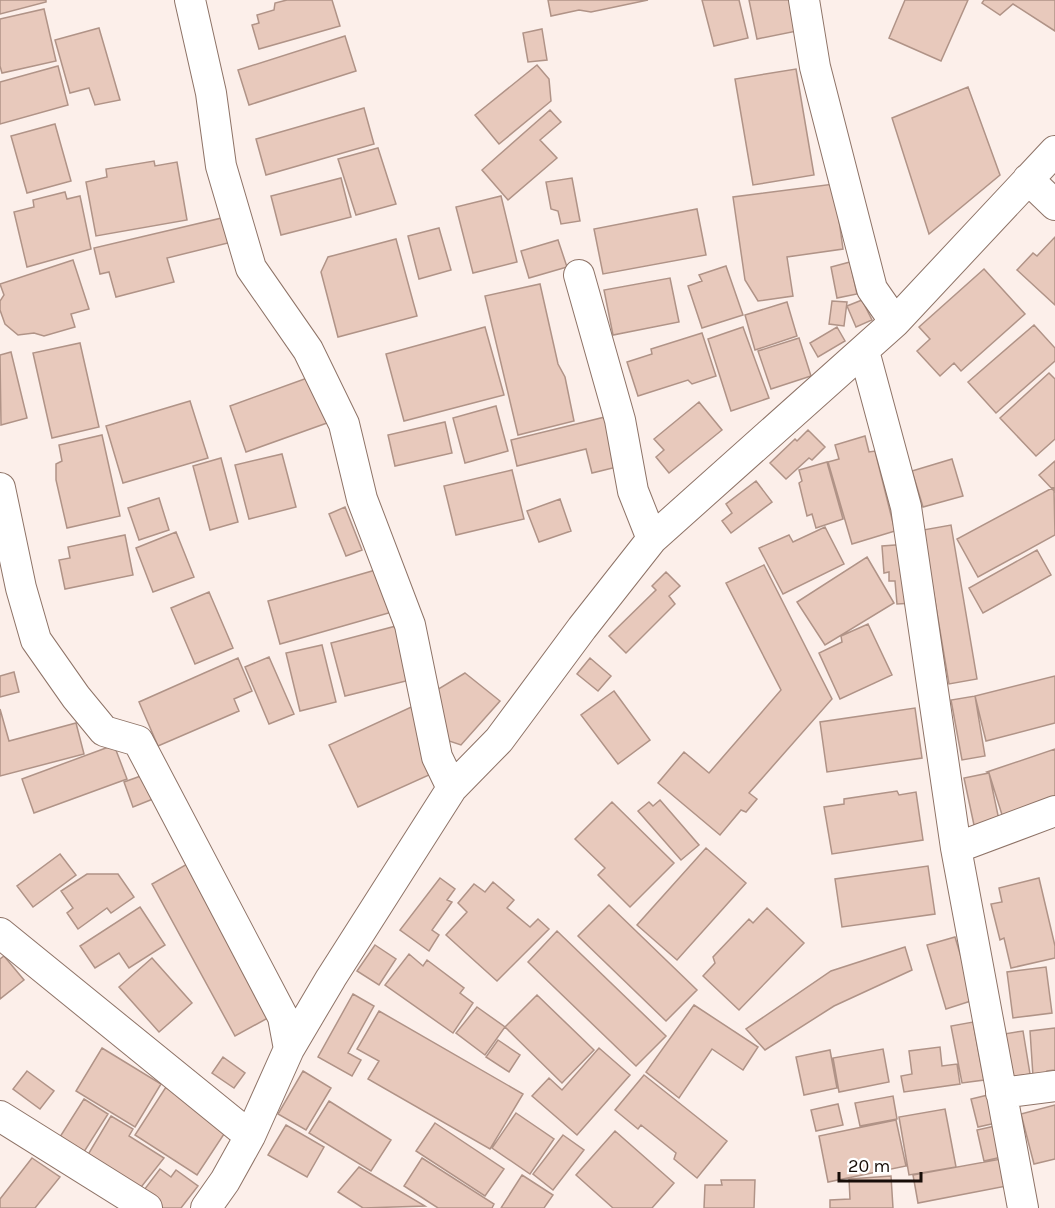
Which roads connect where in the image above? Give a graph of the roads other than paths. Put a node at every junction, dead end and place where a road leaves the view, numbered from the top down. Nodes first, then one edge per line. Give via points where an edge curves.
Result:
1 (190, 0) edge
2 (804, 0) edge
3 (1046, 164) edge
4 (1055, 205) edge
5 (579, 275) dead end
6 (896, 322) junction
7 (864, 351) junction
8 (0, 488) edge
9 (652, 539) junction
10 (452, 788) junction
11 (1055, 811) edge
12 (956, 849) junction
13 (0, 933) edge
14 (289, 1049) junction
15 (1055, 1086) edge
16 (1001, 1093) junction
17 (0, 1116) edge
18 (250, 1136) junction
19 (147, 1208) edge
20 (206, 1208) edge
21 (1023, 1208) edge

1 - 10 street via 211,93 221,166 251,268 308,350 344,424 362,499 410,625 437,757
2 - 6 street via 815,68 872,290
3 - 4 street
3 - 6 street
5 - 9 street via 620,420 633,491
6 - 7 street
7 - 9 street
7 - 12 street via 906,507
8 - 14 street via 36,640 104,731 138,741 283,1017
9 - 10 street via 499,740
10 - 14 street
11 - 12 street
12 - 16 street
13 - 18 street
14 - 18 street
15 - 16 street
16 - 21 street
17 - 19 street
18 - 20 street

